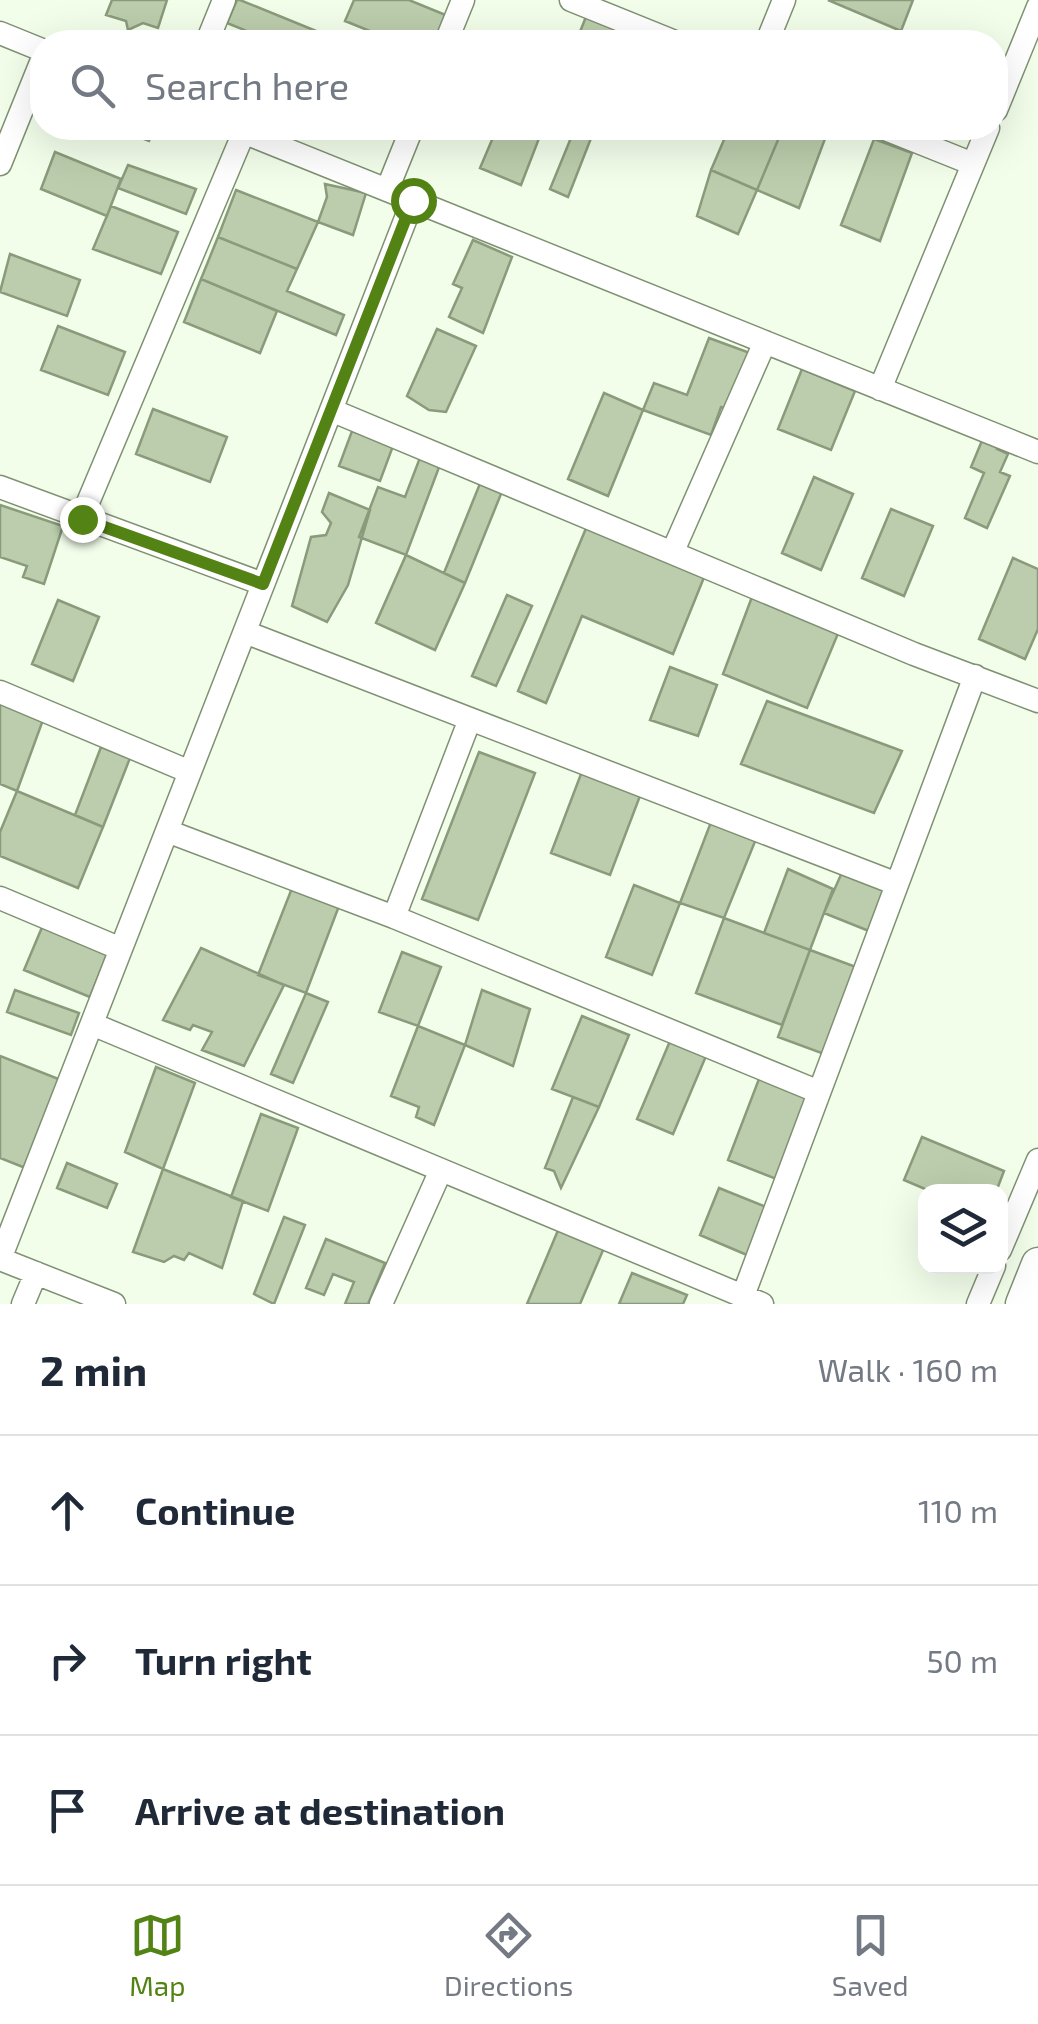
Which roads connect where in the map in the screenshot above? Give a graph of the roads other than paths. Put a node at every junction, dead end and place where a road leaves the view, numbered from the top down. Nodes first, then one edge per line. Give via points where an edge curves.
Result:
1 (224, 0) edge
2 (463, 0) edge
3 (571, 0) edge
4 (784, 0) edge
5 (1038, 7) edge
6 (212, 30) edge
7 (451, 30) edge
8 (645, 30) edge
9 (772, 30) edge
10 (0, 33) edge
11 (30, 45) edge
12 (1008, 81) edge
13 (30, 90) edge
14 (234, 140) edge
15 (263, 140) edge
16 (407, 140) edge
17 (913, 140) edge
18 (983, 140) edge
19 (0, 164) edge
20 (973, 164) junction
21 (387, 190) junction
22 (413, 200) junction
23 (765, 342) junction
24 (880, 388) junction
25 (332, 410) junction
26 (1038, 452) edge
27 (0, 486) edge
28 (82, 519) junction
29 (673, 552) junction
30 (263, 584) junction
31 (245, 632) junction
32 (975, 676) junction
33 (0, 692) edge
34 (1038, 701) edge
35 (470, 719) junction
36 (190, 772) junction
37 (167, 831) junction
38 (897, 884) junction
39 (0, 898) edge
40 (394, 916) junction
41 (121, 949) junction
42 (92, 1024) junction
43 (819, 1092) junction
44 (1038, 1160) edge
45 (441, 1170) junction
46 (1008, 1231) edge
47 (0, 1259) edge
48 (1038, 1264) edge
49 (36, 1273) junction
50 (991, 1274) edge
51 (752, 1300) edge
52 (23, 1304) edge
53 (114, 1304) edge
54 (381, 1304) edge
55 (978, 1304) edge
56 (1022, 1304) edge

1 - 6 street
2 - 7 street
3 - 8 street
4 - 9 street
5 - 12 street
10 - 11 street
13 - 19 street
14 - 28 street
15 - 21 street
16 - 21 street
17 - 20 street
18 - 20 street
20 - 24 street
21 - 22 street
22 - 23 street
22 - 25 street
23 - 24 street
23 - 29 street
24 - 26 street
25 - 29 street
25 - 30 street
27 - 28 street
28 - 30 street
29 - 32 street
30 - 31 street
31 - 35 street
31 - 36 street
32 - 34 street
32 - 38 street
33 - 36 street
35 - 38 street
35 - 40 street
36 - 37 street
37 - 40 street
37 - 41 street
38 - 43 street
39 - 41 street
40 - 43 street
41 - 42 street
42 - 45 street
42 - 47 street
43 - 51 street
44 - 46 street
45 - 51 street
45 - 54 street
47 - 49 street
48 - 56 main road
49 - 52 street
49 - 53 street
50 - 55 street

